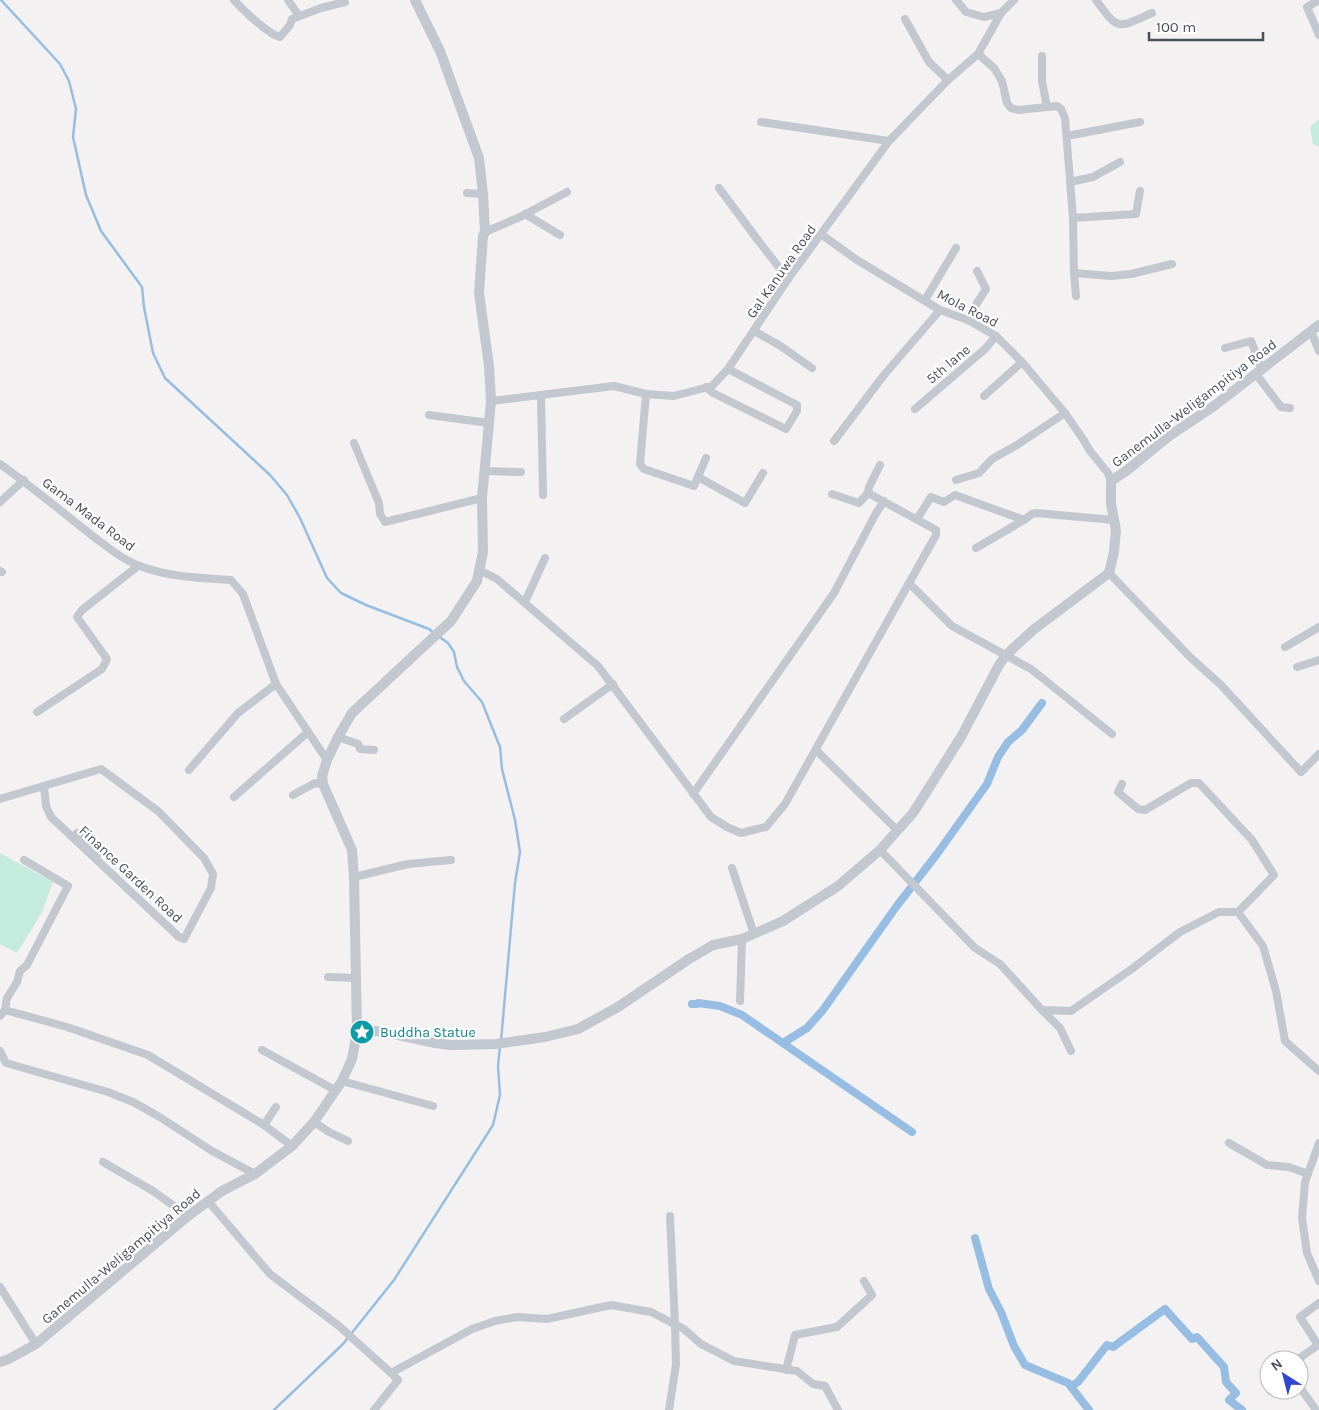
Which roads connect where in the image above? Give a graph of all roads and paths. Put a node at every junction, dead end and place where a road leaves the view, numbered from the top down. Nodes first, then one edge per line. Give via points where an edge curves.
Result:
1 (234, 0) edge
2 (288, 0) edge
3 (415, 0) edge
4 (956, 0) edge
5 (1014, 0) edge
6 (1096, 0) edge
7 (1319, 0) edge
8 (345, 2) dead end
9 (1305, 4) edge
10 (1002, 13) junction
11 (1152, 13) dead end
12 (298, 16) junction
13 (905, 19) dead end
14 (1319, 35) edge
15 (978, 54) junction
16 (1042, 56) dead end
17 (948, 80) junction
18 (1046, 107) junction
19 (761, 122) dead end
20 (1140, 122) dead end
21 (1067, 136) junction
22 (889, 141) junction
23 (1120, 162) dead end
24 (1070, 182) junction
25 (719, 188) dead end
26 (1140, 191) dead end
27 (568, 192) dead end
28 (468, 193) dead end
29 (483, 194) junction
30 (525, 214) junction
31 (1073, 218) junction
32 (485, 232) junction
33 (560, 235) dead end
34 (822, 235) junction
35 (956, 248) dead end
36 (1172, 264) dead end
37 (977, 270) dead end
38 (1074, 273) junction
39 (788, 279) junction
40 (1076, 296) dead end
41 (925, 300) junction
42 (940, 310) junction
43 (968, 320) junction
44 (1315, 328) edge
45 (754, 332) junction
46 (996, 336) junction
47 (1225, 348) dead end
48 (1319, 351) edge
49 (1022, 362) junction
50 (812, 368) dead end
51 (728, 369) junction
52 (1259, 372) junction
53 (706, 387) junction
54 (646, 394) junction
55 (541, 395) junction
56 (984, 396) dead end
57 (491, 401) junction
58 (1290, 408) dead end
59 (914, 409) dead end
60 (1065, 413) junction
61 (428, 415) dead end
62 (490, 423) junction
63 (834, 441) dead end
64 (354, 443) dead end
65 (706, 458) dead end
66 (0, 464) edge
67 (880, 465) dead end
68 (485, 471) junction
69 (521, 472) dead end
70 (763, 473) dead end
71 (698, 477) junction
72 (24, 480) junction
73 (956, 480) dead end
74 (1111, 481) junction
75 (868, 493) junction
76 (832, 494) dead end
77 (543, 495) dead end
78 (482, 498) junction
79 (884, 501) junction
80 (0, 502) edge
81 (917, 519) junction
82 (1024, 520) junction
83 (1114, 520) junction
84 (976, 548) dead end
85 (545, 558) dead end
86 (138, 566) junction
87 (479, 570) junction
88 (1109, 573) junction
89 (910, 584) junction
90 (526, 602) junction
91 (1319, 627) edge
92 (1285, 647) dead end
93 (1006, 655) junction
94 (1319, 660) edge
95 (1297, 666) dead end
96 (276, 684) junction
97 (612, 684) junction
98 (37, 712) dead end
99 (564, 719) dead end
100 (308, 732) junction
101 (1112, 734) dead end
102 (338, 737) junction
103 (374, 750) dead end
104 (816, 750) junction
105 (1319, 754) edge
106 (327, 760) junction
107 (189, 770) dead end
108 (323, 784) junction
109 (1122, 784) dead end
110 (44, 787) junction
111 (693, 794) junction
112 (293, 795) dead end
113 (234, 797) dead end
114 (0, 799) edge
115 (897, 830) junction
116 (77, 833) dead end
117 (880, 850) junction
118 (94, 856) junction
119 (24, 860) dead end
120 (451, 860) dead end
121 (732, 868) dead end
122 (354, 877) junction
123 (1238, 912) junction
124 (754, 934) junction
125 (742, 939) junction
126 (328, 977) dead end
127 (356, 978) junction
128 (740, 1002) dead end
129 (1042, 1010) junction
130 (2, 1013) edge
131 (357, 1032) junction
132 (262, 1050) dead end
133 (1071, 1051) dead end
134 (0, 1052) edge
135 (1319, 1071) edge
136 (342, 1081) junction
137 (335, 1090) junction
138 (433, 1106) dead end
139 (276, 1107) dead end
140 (314, 1122) junction
141 (264, 1125) junction
142 (348, 1141) dead end
143 (1229, 1142) dead end
144 (1319, 1143) edge
145 (292, 1146) junction
146 (104, 1162) dead end
147 (255, 1174) junction
148 (1308, 1174) junction
149 (208, 1201) junction
150 (188, 1216) junction
151 (670, 1216) dead end
152 (1319, 1281) edge
153 (864, 1282) dead end
154 (0, 1287) edge
155 (1319, 1303) edge
156 (676, 1325) junction
157 (36, 1344) junction
158 (1309, 1351) edge
159 (0, 1362) edge
160 (786, 1370) junction
161 (391, 1374) junction
162 (374, 1410) edge
163 (669, 1410) edge
164 (838, 1410) edge

1 - 12 street via 276,36 280,37 292,19
2 - 12 street
3 - 29 street via 440,52 470,132 479,158
4 - 10 street via 966,12 984,17
5 - 10 street, Gal Kanuwa Road
6 - 11 street via 1117,25 1125,25
7 - 9 street
8 - 12 street
9 - 14 street
10 - 15 street, Gal Kanuwa Road
13 - 17 street via 929,62
15 - 17 street, Gal Kanuwa Road
15 - 18 street via 994,68 1002,81 1011,108
16 - 18 street
17 - 22 street, Gal Kanuwa Road
18 - 21 street via 1061,109
19 - 22 street
20 - 21 street
21 - 24 street
22 - 34 street, Gal Kanuwa Road
23 - 24 street via 1093,177
24 - 31 street
25 - 39 street
26 - 31 street via 1136,214
27 - 30 street
28 - 29 street
29 - 32 street
30 - 32 street
30 - 33 street
31 - 38 street
32 - 57 street via 479,293
34 - 39 street, Gal Kanuwa Road
34 - 41 street, Mola Road
35 - 41 street
36 - 38 street via 1111,276
37 - 43 street via 986,289
38 - 40 street
39 - 45 street, Gal Kanuwa Road
41 - 42 street, Mola Road
42 - 43 street, Mola Road
42 - 63 street via 884,375
43 - 46 street, Mola Road
44 - 48 street
44 - 52 street, Ganemulla-Weligampitiya Road
45 - 50 street
45 - 51 street, Gal Kanuwa Road
46 - 49 street, Mola Road
46 - 59 street, 5th lane
47 - 52 street via 1251,341
49 - 56 street
49 - 60 street, Mola Road
51 - 53 street, Gal Kanuwa Road via 712,386
51 - 53 street via 797,405 786,429
52 - 58 street via 1281,407
52 - 74 street, Ganemulla-Weligampitiya Road
53 - 54 street, Gal Kanuwa Road via 674,396
54 - 55 street, Gal Kanuwa Road via 614,386
54 - 71 street via 640,464 644,469 694,486
55 - 57 street, Gal Kanuwa Road
55 - 77 street
57 - 62 street
60 - 73 street via 992,458 979,473
60 - 74 street, Mola Road
61 - 62 street
62 - 68 street
64 - 78 street via 385,522
65 - 71 street
66 - 72 street, Gama Mada Road
67 - 75 street
68 - 69 street
68 - 78 street
70 - 71 street via 745,503
72 - 80 street
72 - 86 street, Gama Mada Road via 67,516
74 - 83 street, Ganemulla-Weligampitiya Road
75 - 76 street via 859,503
75 - 79 street
78 - 87 street via 483,552
79 - 81 street
79 - 111 street via 834,593
81 - 82 street via 931,497 944,502 955,495
81 - 89 street via 936,530 936,535
82 - 83 street via 1036,513
82 - 84 street
83 - 88 street, Ganemulla-Weligampitiya Road via 1114,552
85 - 90 street
86 - 96 street, Gama Mada Road via 180,576 231,580 243,594
86 - 98 street via 77,617 107,659 102,669
87 - 90 street via 497,579
87 - 102 street via 477,581 451,621 352,713
88 - 93 street via 1033,630
88 - 105 street via 1221,685 1301,772
89 - 93 street via 952,626
89 - 104 street
90 - 97 street via 598,666
91 - 92 street
93 - 101 street via 1031,669
93 - 115 street via 948,758 913,814
94 - 95 street
96 - 100 street, Gama Mada Road
96 - 107 street via 238,713
97 - 99 street
97 - 111 street
100 - 106 street, Gama Mada Road
100 - 113 street
102 - 103 street via 358,744 360,749
102 - 106 street
104 - 111 street via 785,804 766,827 741,833 726,827 710,817
104 - 115 street
106 - 108 street
108 - 112 street via 315,783
108 - 122 street, Ganemulla-Weligampitiya Road via 352,850
109 - 123 street via 1118,792 1144,810 1191,782 1199,783 1252,840 1274,875
110 - 114 street, Finance Garden Road
110 - 118 street, Finance Garden Road via 51,817
110 - 118 street, Finance Garden Road via 101,769 158,812 204,858 213,874 211,888 184,939
115 - 117 street
116 - 118 street via 99,852
117 - 124 street via 838,886 783,922
117 - 129 street via 974,948 1000,964
119 - 130 street via 68,886 27,965 20,971
120 - 122 street via 408,864
121 - 124 street
122 - 127 street, Ganemulla-Weligampitiya Road
123 - 129 street via 1218,912 1180,932 1071,1011
123 - 135 street via 1263,946 1276,991 1285,1041
124 - 125 street
125 - 128 street
125 - 131 street via 713,944 618,1007 578,1029 545,1037 510,1043 450,1045 380,1031
126 - 127 street
127 - 131 street, Ganemulla-Weligampitiya Road
129 - 133 street via 1060,1028
130 - 141 street via 67,1027 148,1055
131 - 136 street, Ganemulla-Weligampitiya Road via 352,1059
132 - 137 street
134 - 147 street via 6,1063 133,1102
136 - 137 street, Ganemulla-Weligampitiya Road
136 - 138 street
137 - 140 street, Ganemulla-Weligampitiya Road
139 - 141 street
140 - 142 street
140 - 145 street, Ganemulla-Weligampitiya Road
141 - 145 street
143 - 148 street via 1266,1164
144 - 148 street
145 - 147 street, Ganemulla-Weligampitiya Road
146 - 150 street
147 - 149 street, Ganemulla-Weligampitiya Road
148 - 152 street via 1302,1218 1307,1253
149 - 150 street, Ganemulla-Weligampitiya Road
149 - 161 street via 270,1274 340,1326
150 - 157 street, Ganemulla-Weligampitiya Road
151 - 156 street
153 - 160 street via 872,1295 837,1327 795,1335
154 - 157 street
155 - 158 street via 1300,1317 1318,1345
156 - 160 street via 701,1344 734,1361
156 - 161 street via 651,1312 611,1306 547,1319 517,1317 472,1329
156 - 163 street via 676,1364
157 - 159 street, Ganemulla-Weligampitiya Road
160 - 164 street via 797,1371 813,1384 825,1386
161 - 162 street via 398,1380

